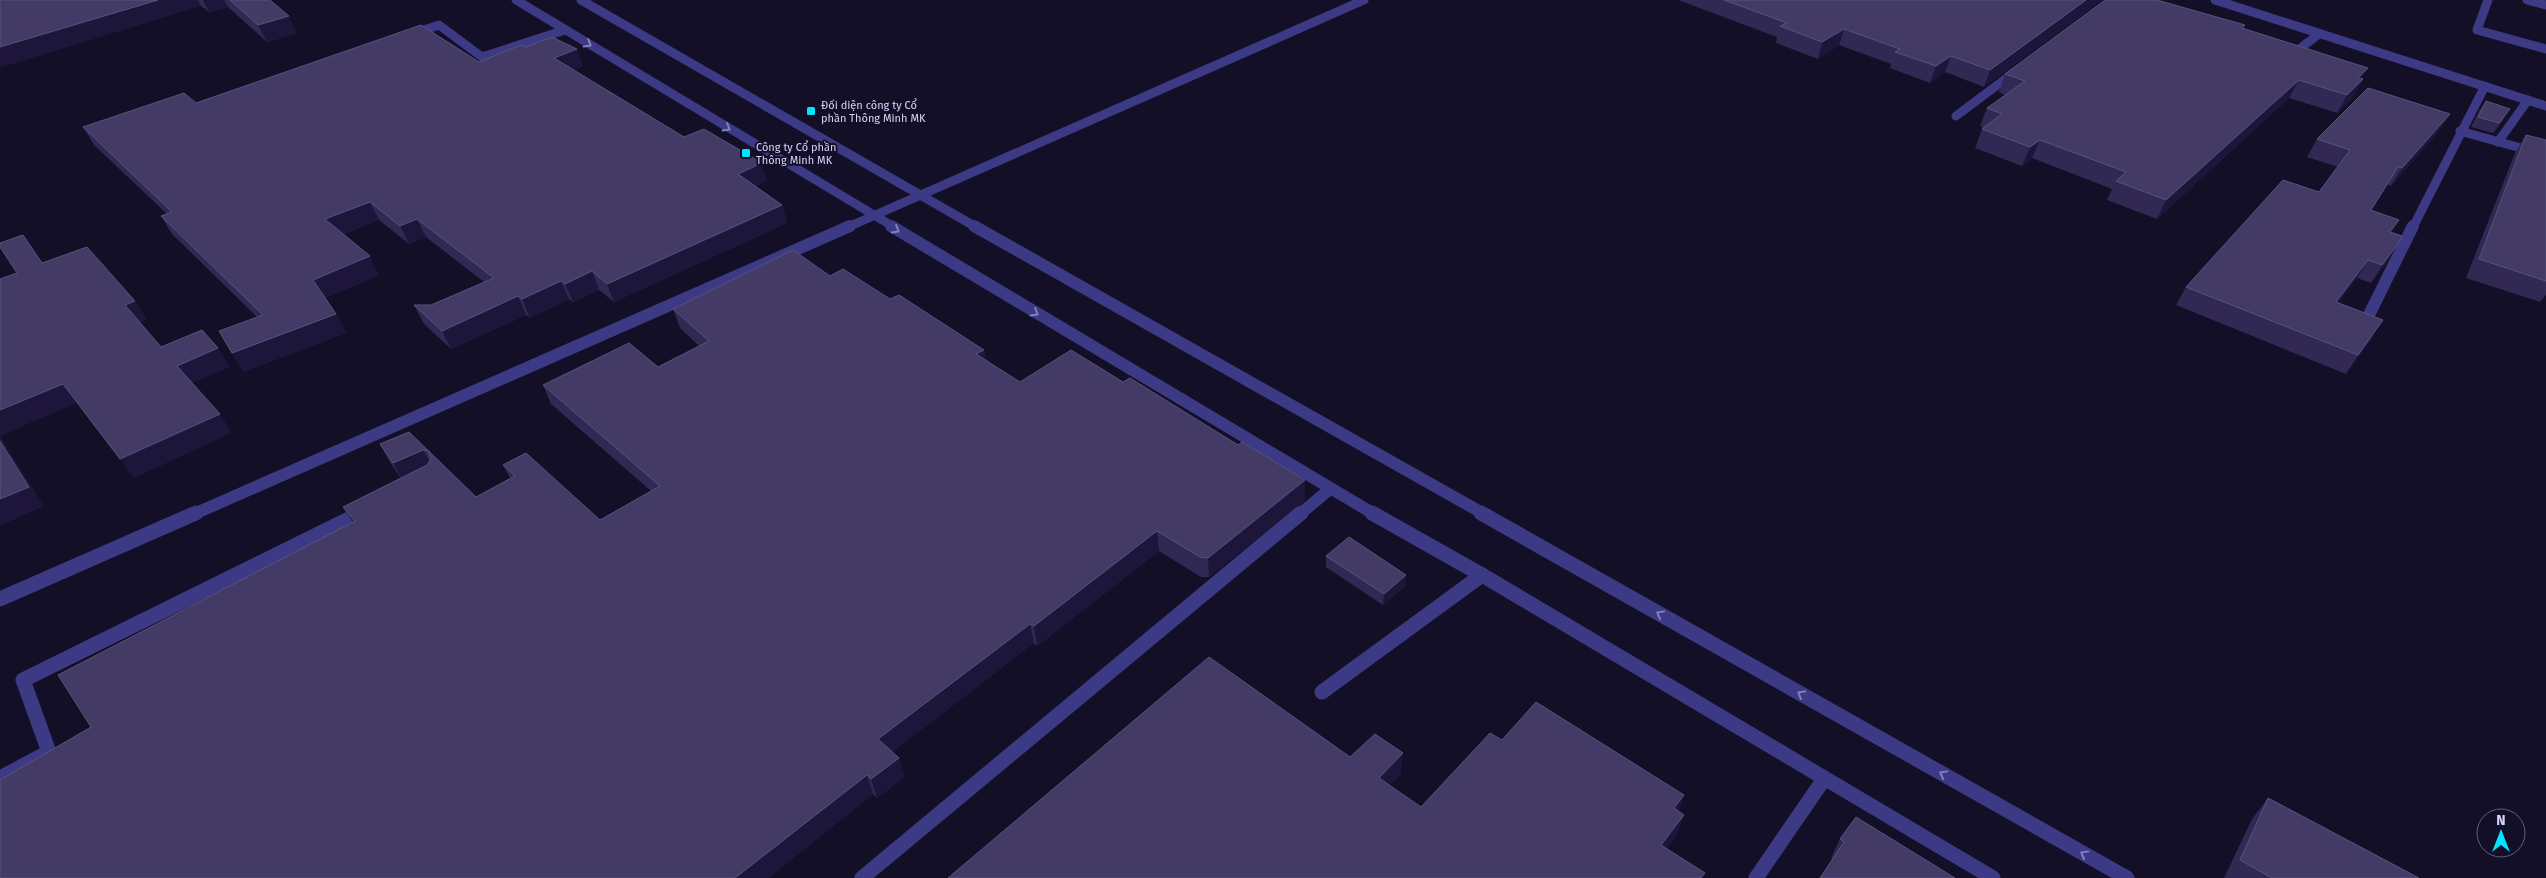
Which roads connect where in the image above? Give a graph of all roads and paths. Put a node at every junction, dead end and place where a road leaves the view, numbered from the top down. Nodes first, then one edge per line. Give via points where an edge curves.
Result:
1 (516, 0) edge
2 (581, 0) edge
3 (1364, 0) edge
4 (2215, 0) edge
5 (2488, 0) edge
6 (2528, 0) edge
7 (2546, 5) edge
8 (565, 30) junction
9 (2319, 34) junction
10 (403, 37) edge
11 (2275, 47) edge
12 (2546, 49) edge
13 (2026, 64) edge
14 (2485, 86) junction
15 (2528, 100) junction
16 (2546, 106) edge
17 (1956, 116) dead end
18 (2460, 131) junction
19 (2498, 142) junction
20 (2546, 155) edge
21 (920, 195) junction
22 (874, 216) junction
23 (2364, 326) edge
24 (1330, 489) junction
25 (380, 504) edge
26 (1482, 575) junction
27 (0, 599) edge
28 (1322, 692) dead end
29 (0, 778) edge
30 (1824, 779) junction
31 (862, 878) edge
32 (1756, 878) edge
33 (1993, 878) edge
34 (2127, 878) edge

1 - 8 street
2 - 21 street
3 - 21 street
4 - 9 street
5 - 12 street via 2476,30
6 - 7 street
8 - 10 street via 482,57 439,25
8 -> 22 street
9 - 11 street via 2294,53
9 - 14 street
13 - 17 street
14 - 15 street
14 - 18 street
15 - 16 street
15 - 19 street
18 - 19 street
18 - 23 street
19 - 20 street
21 - 22 street
34 -> 21 street
22 -> 24 street
22 - 27 street
24 - 26 street
24 - 31 street
25 - 29 street via 23,680 49,752
26 - 28 street
26 - 30 street
30 - 32 street
30 - 33 street

